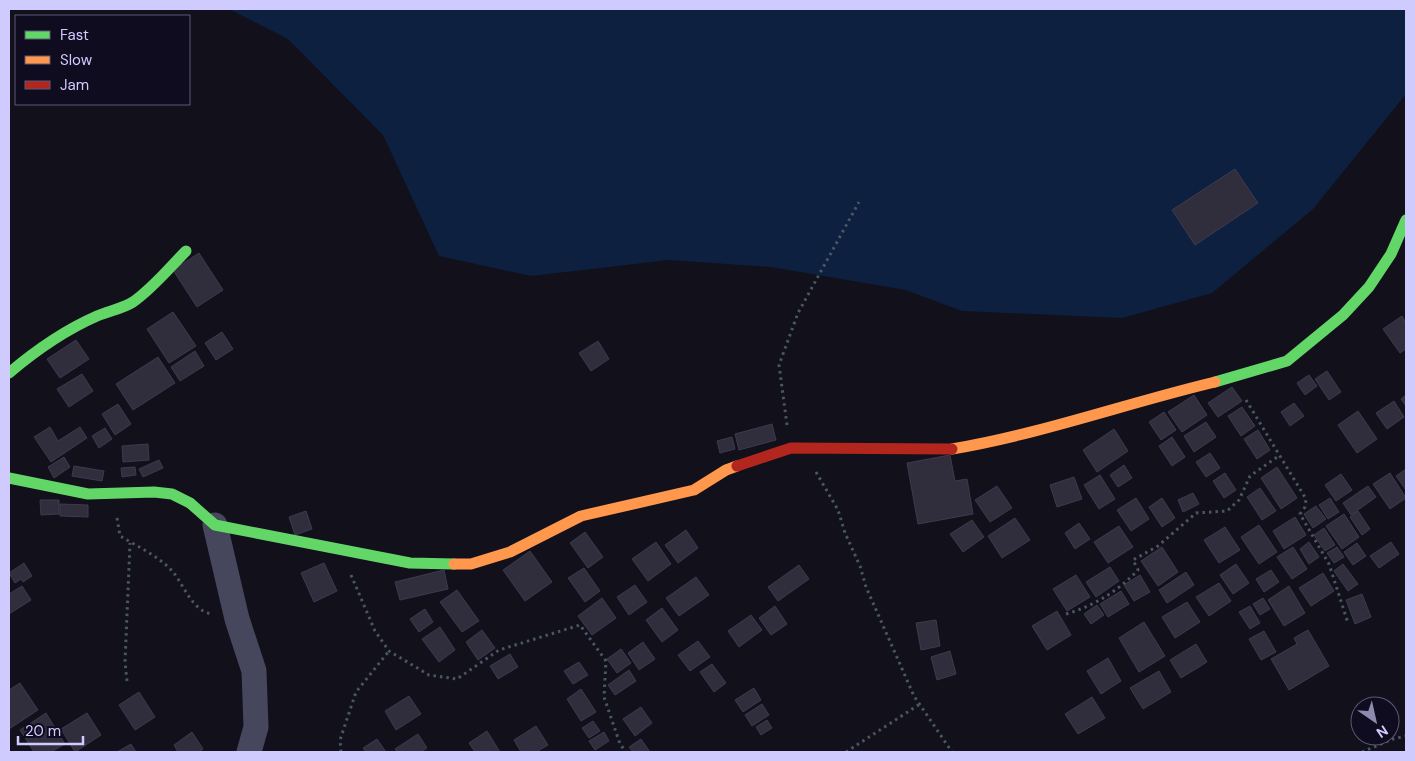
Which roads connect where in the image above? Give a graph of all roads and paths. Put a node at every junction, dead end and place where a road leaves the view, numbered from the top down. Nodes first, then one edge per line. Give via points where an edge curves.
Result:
1 (859, 202) dead end
2 (1406, 220) edge
3 (186, 251) dead end
4 (9, 373) edge
5 (1233, 378) junction
6 (791, 448) junction
7 (1280, 455) junction
8 (9, 478) edge
9 (112, 495) junction
10 (215, 525) junction
11 (130, 542) junction
12 (336, 549) junction
13 (1066, 614) dead end
14 (237, 618) junction
15 (1348, 623) dead end
16 (390, 651) junction
17 (127, 681) dead end
18 (920, 704) junction
19 (1406, 736) edge
20 (249, 752) edge
21 (342, 752) edge
22 (626, 752) edge
23 (846, 752) edge
24 (952, 752) edge
25 (1362, 752) edge

1 - 6 path via 798,313 780,365
2 - 5 street via 1391,254 1343,315 1286,361
3 - 4 street via 147,291 130,303 98,315 62,335 24,359
5 - 6 street via 1161,395 998,442 946,450
5 - 7 path
6 - 12 street via 726,470 694,490 581,516 510,552 471,564 410,563
6 - 18 path via 819,474 838,510 866,587
7 - 13 path via 1250,476 1239,500 1227,511 1196,513 1158,546 1133,560 1138,570 1129,580 1088,608
7 - 15 path via 1306,499 1300,514 1329,564
8 - 9 street via 36,486
9 - 10 street via 172,494 193,505
9 - 11 path via 120,536
10 - 12 street
10 - 14 street
11 - 14 path via 172,570 205,613
11 - 17 path
12 - 16 path via 347,565 375,631
14 - 20 street via 254,671 256,727
16 - 21 path via 356,692 340,740
16 - 22 path via 429,675 457,679 499,650 580,625 606,661 604,697 620,744
18 - 23 path
18 - 24 path
19 - 25 path

